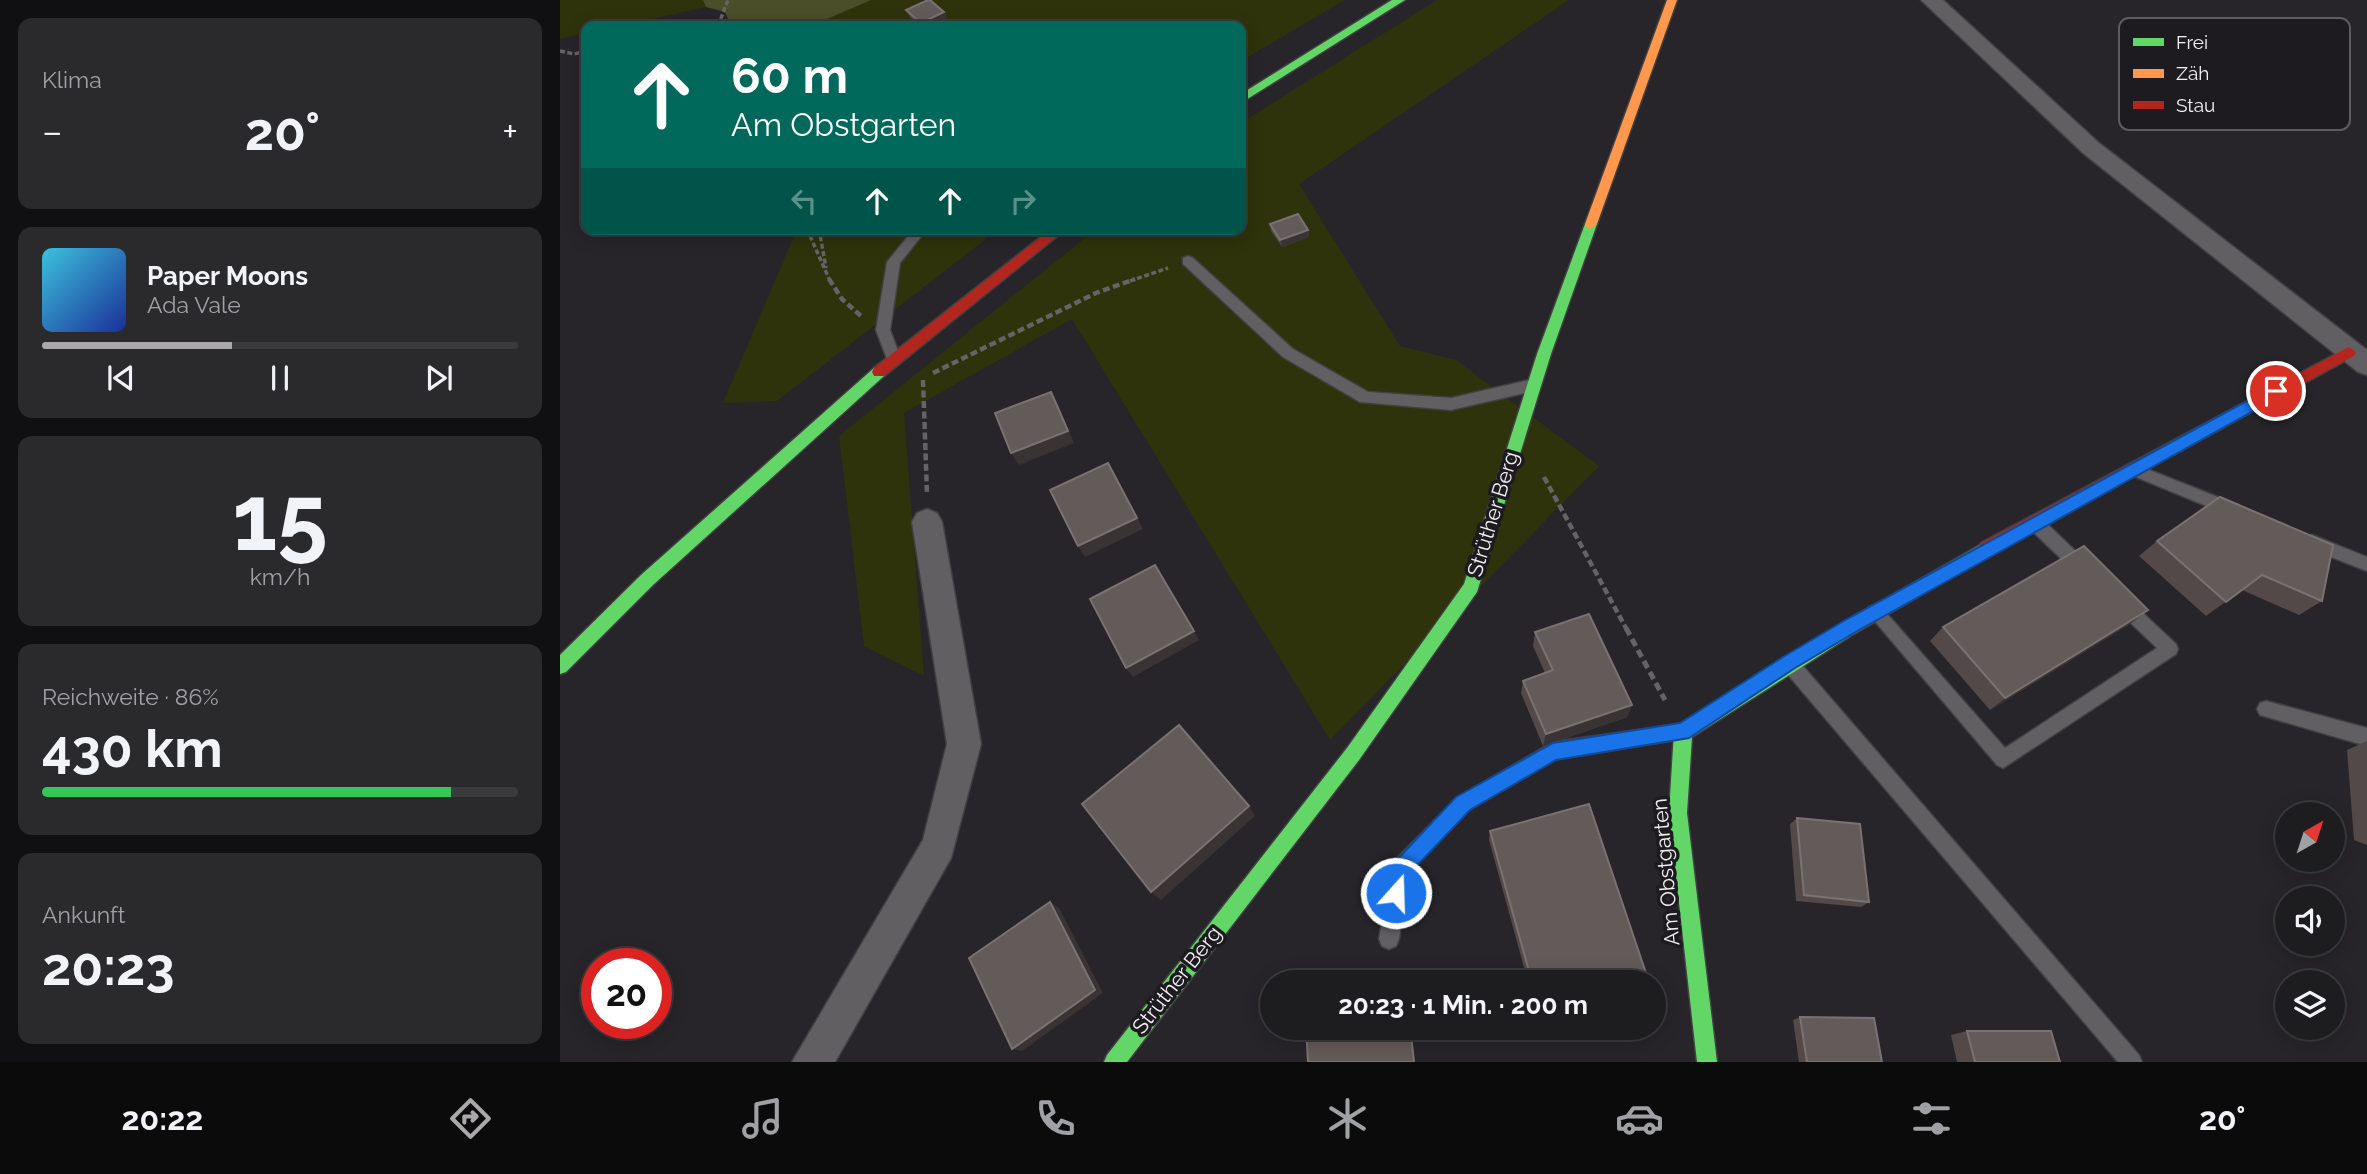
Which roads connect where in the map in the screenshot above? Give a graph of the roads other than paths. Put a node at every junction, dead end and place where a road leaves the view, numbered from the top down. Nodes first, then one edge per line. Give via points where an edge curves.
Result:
1 (1400, 0) edge
2 (1672, 0) edge
3 (1931, 0) edge
4 (1246, 96) edge
5 (916, 235) edge
6 (1052, 235) edge
7 (1188, 261) road end
8 (2358, 358) edge
9 (894, 359) junction
10 (1534, 385) junction
11 (2131, 470) junction
12 (2243, 514) edge
13 (928, 522) road end
14 (2035, 523) junction
15 (2292, 534) edge
16 (2367, 564) edge
17 (2093, 577) edge
18 (2112, 595) edge
19 (1875, 612) junction
20 (1789, 662) junction
21 (560, 666) edge
22 (2266, 709) dead end
23 (1683, 732) junction
24 (2367, 737) edge
25 (1389, 939) dead end
26 (812, 1062) edge
27 (1114, 1062) edge
28 (1707, 1062) edge
29 (2132, 1062) edge

1 - 4 street
2 - 10 street, Strüther Berg
3 - 8 street via 2091,148
5 - 9 lane via 894,262 883,330
6 - 9 street
7 - 10 lane via 1289,353 1365,398 1451,404
8 - 11 street
9 - 21 street via 647,580
10 - 27 street, Strüther Berg via 1471,587 1353,754
11 - 12 lane
11 - 14 street
13 - 26 street via 964,744 939,846
14 - 17 lane
14 - 19 street
15 - 16 lane
18 - 19 lane via 2169,649 2003,759
19 - 20 street
20 - 23 street
20 - 29 lane
22 - 24 lane
23 - 25 lane via 1553,751 1463,804 1399,870
23 - 28 street, Am Obstgarten via 1678,813

